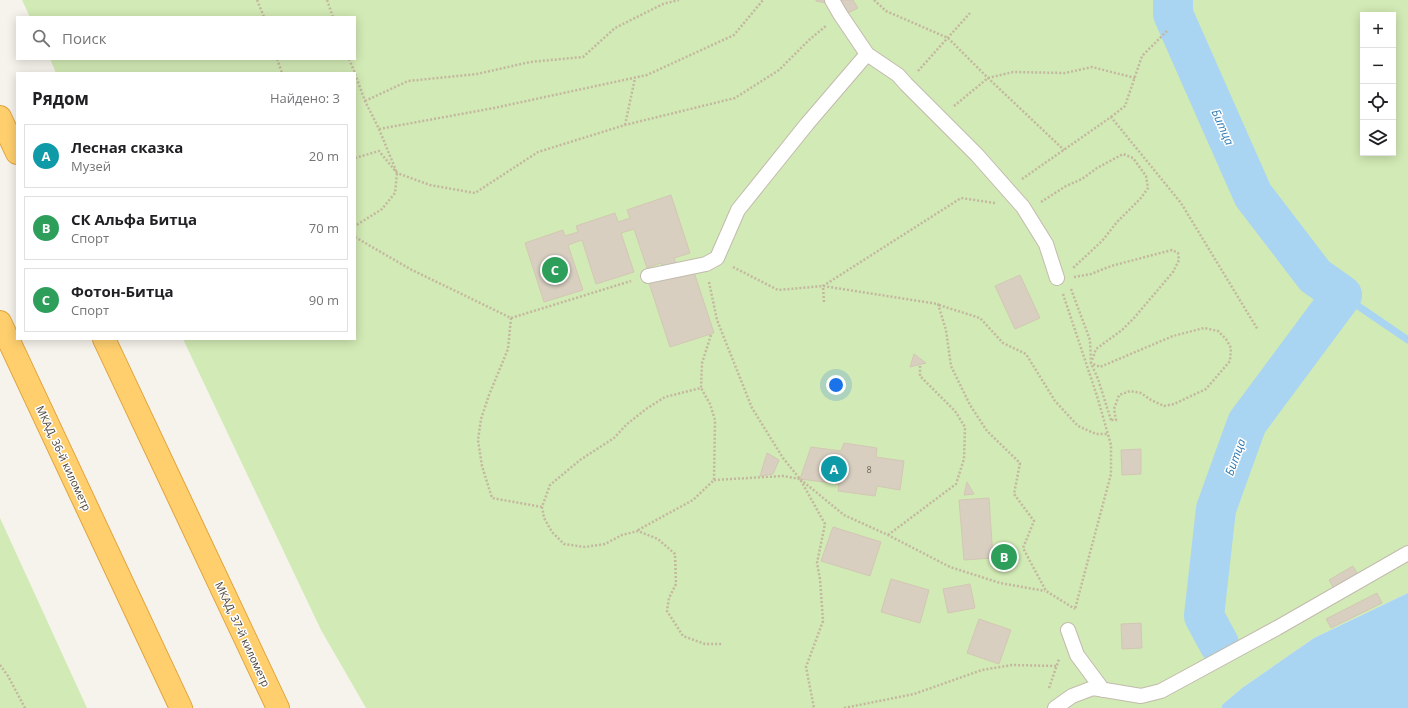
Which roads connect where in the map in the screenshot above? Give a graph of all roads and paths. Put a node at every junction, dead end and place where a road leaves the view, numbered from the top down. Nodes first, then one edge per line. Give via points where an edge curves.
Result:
1 (257, 0) edge
2 (327, 0) edge
3 (679, 0) edge
4 (763, 0) edge
5 (832, 0) edge
6 (874, 0) edge
7 (970, 13) dead end
8 (840, 14) junction
9 (264, 16) edge
10 (333, 16) edge
11 (1167, 30) dead end
12 (948, 38) junction
13 (867, 54) junction
14 (277, 60) edge
15 (349, 60) edge
16 (282, 72) edge
17 (354, 72) edge
18 (356, 77) edge
19 (635, 78) junction
20 (988, 78) junction
21 (1135, 78) junction
22 (906, 84) junction
23 (365, 101) junction
24 (0, 117) edge
25 (1111, 117) junction
26 (940, 118) junction
27 (625, 125) junction
28 (379, 129) junction
29 (1064, 150) junction
30 (16, 151) edge
31 (356, 158) edge
32 (397, 173) junction
33 (1007, 189) junction
34 (1030, 207) junction
35 (356, 225) edge
36 (356, 238) edge
37 (711, 261) junction
38 (1071, 271) dead end
39 (648, 276) joint
40 (1064, 277) junction
41 (823, 286) junction
42 (1071, 289) dead end
43 (824, 302) dead end
44 (938, 304) junction
45 (511, 318) junction
46 (0, 322) edge
47 (1258, 330) dead end
48 (711, 334) dead end
49 (104, 340) edge
50 (1091, 363) junction
51 (920, 366) dead end
52 (701, 388) junction
53 (1108, 434) junction
54 (800, 479) junction
55 (714, 480) junction
56 (542, 507) junction
57 (638, 531) junction
58 (888, 535) junction
59 (1408, 553) edge
60 (1046, 591) junction
61 (1075, 609) junction
62 (1068, 630) junction
63 (722, 644) dead end
64 (0, 665) edge
65 (1056, 666) junction
66 (1103, 690) junction
67 (1047, 694) dead end
68 (25, 708) edge
69 (181, 708) edge
70 (278, 708) edge
71 (814, 708) edge
72 (844, 708) edge
73 (1055, 708) edge

1 - 9 path
2 - 10 path
3 - 23 path via 663,4 615,28 583,57 530,62 477,74 408,82
4 - 19 path via 734,35 647,75
5 - 8 lane
6 - 12 path via 886,11
7 - 12 path
8 - 13 lane
8 - 27 path via 779,70 734,98
11 - 21 path via 1142,56
12 - 20 path
12 - 22 path
13 - 22 lane via 898,75
13 - 37 lane via 738,210
14 - 16 path
15 - 17 path
18 - 23 path
19 - 27 path
19 - 28 path
20 - 21 path via 1013,72 1065,74 1092,67
20 - 26 path
20 - 29 path
21 - 25 path via 1125,106
22 - 26 lane
23 - 28 path
24 - 30 highway
25 - 29 path
25 - 47 path via 1181,203
26 - 33 lane
27 - 32 path via 538,152 475,193 430,185
28 - 32 path
29 - 33 path
31 - 32 path via 379,151
32 - 35 path via 395,192 382,209
33 - 34 lane
34 - 38 path via 1123,154 1133,158 1146,176 1148,188 1141,198
34 - 40 lane
34 - 41 path via 961,198
36 - 45 path via 410,269
37 - 39 lane
37 - 41 path via 778,290
37 - 54 path via 717,320 752,408 783,458
39 - 45 path
40 - 50 path via 1091,274 1172,250 1178,253 1179,260 1173,272 1122,330 1096,349
40 - 53 path
41 - 43 path
41 - 44 path
42 - 50 path via 1090,340
44 - 53 path via 980,318 1004,343 1026,354 1055,401 1078,426 1096,434
44 - 60 path via 946,330 951,366 970,405 987,431 1020,463 1014,494 1034,522 1023,548
45 - 56 path via 508,349 481,419 478,440 482,466 492,498
46 - 69 highway, МКАД, 36-й километр
48 - 52 path via 702,363
49 - 70 highway, МКАД, 37-й километр
50 - 50 path via 1111,420 1116,420 1114,409 1119,395 1130,391 1141,392 1164,406 1206,389 1230,360 1231,348 1218,331 1204,328 1173,336 1100,367
51 - 58 path via 920,376 955,412 964,427 964,459 956,484
52 - 55 path via 715,420
52 - 56 path via 664,397 646,409 614,438 580,460 550,485
53 - 61 path via 1111,445 1111,474
54 - 55 path via 783,476
54 - 58 path via 844,515
54 - 71 path via 825,524 817,563 823,621 806,667
55 - 57 path via 693,500
56 - 57 path via 544,518 552,532 564,544 585,547 605,544 622,535
57 - 63 path via 658,539 675,554 676,584 669,598 667,611 683,636 705,644
58 - 60 path via 950,567 1000,583
59 - 66 lane via 1161,691 1141,696
60 - 61 path
61 - 62 path
62 - 65 path
62 - 66 lane via 1078,655
64 - 68 path
65 - 67 path
65 - 72 path via 1012,665 982,670 914,694
66 - 73 lane via 1093,688 1072,696

